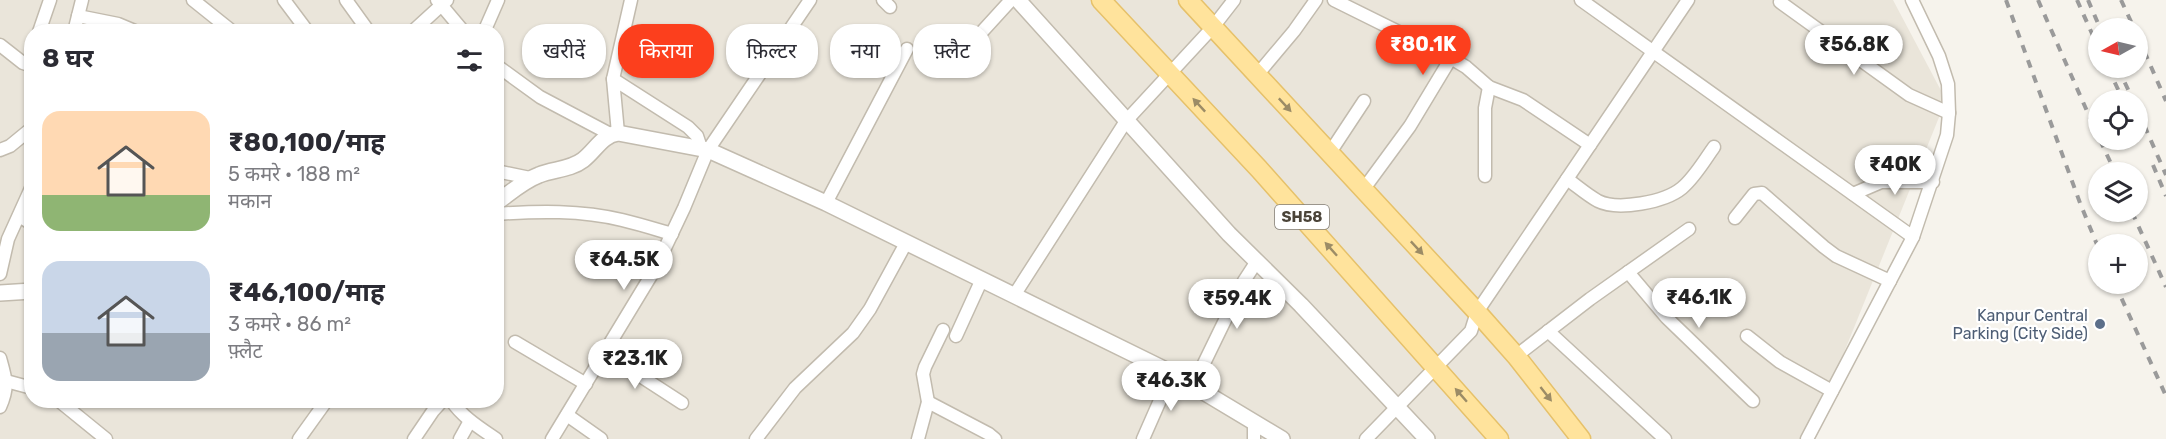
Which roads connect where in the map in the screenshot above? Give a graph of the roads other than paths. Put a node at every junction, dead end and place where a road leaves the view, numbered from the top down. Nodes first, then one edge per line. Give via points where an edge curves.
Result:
1 (50, 0) edge
2 (82, 0) edge
3 (193, 0) edge
4 (284, 0) edge
5 (346, 0) edge
6 (498, 0) edge
7 (631, 0) edge
8 (810, 0) edge
9 (1011, 0) edge
10 (1018, 0) edge
11 (1101, 0) edge
12 (1188, 0) edge
13 (1234, 0) edge
14 (1316, 0) edge
15 (1334, 0) edge
16 (1581, 0) edge
17 (1912, 0) edge
18 (1684, 1) edge
19 (442, 2) edge
20 (1780, 2) dead end
21 (78, 16) junction
22 (42, 24) edge
23 (76, 24) edge
24 (118, 24) edge
25 (221, 24) edge
26 (302, 24) edge
27 (363, 24) edge
28 (420, 24) edge
29 (458, 24) edge
30 (488, 24) edge
31 (989, 24) edge
32 (1213, 27) junction
33 (0, 45) edge
34 (907, 49) dead end
35 (1653, 52) junction
36 (1451, 58) junction
37 (24, 63) edge
38 (504, 70) edge
39 (1169, 73) junction
40 (1257, 75) junction
41 (614, 79) junction
42 (1489, 87) junction
43 (1364, 101) dead end
44 (1950, 112) junction
45 (1126, 121) junction
46 (614, 133) junction
47 (24, 135) edge
48 (1590, 145) junction
49 (1714, 147) dead end
50 (705, 149) junction
51 (0, 150) edge
52 (1329, 154) junction
53 (504, 173) edge
54 (1485, 176) dead end
55 (530, 178) junction
56 (1567, 179) junction
57 (1933, 182) junction
58 (1363, 190) junction
59 (1853, 194) junction
60 (504, 197) edge
61 (826, 203) junction
62 (24, 204) edge
63 (504, 214) edge
64 (19, 216) junction
65 (1736, 218) dead end
66 (24, 219) edge
67 (1689, 229) dead end
68 (672, 234) junction
69 (1913, 237) junction
70 (906, 243) junction
71 (3, 253) edge
72 (1257, 261) junction
73 (1628, 272) junction
74 (0, 274) edge
75 (982, 279) junction
76 (1890, 281) junction
77 (24, 292) edge
78 (0, 293) edge
79 (1015, 294) junction
80 (1477, 312) junction
81 (943, 330) dead end
82 (1548, 331) junction
83 (956, 336) dead end
84 (1747, 336) dead end
85 (515, 342) dead end
86 (605, 353) junction
87 (1516, 356) junction
88 (0, 358) edge
89 (1436, 366) junction
90 (1172, 373) junction
91 (6, 381) junction
92 (586, 384) junction
93 (24, 386) edge
94 (1193, 386) junction
95 (1832, 391) junction
96 (1753, 401) dead end
97 (928, 402) junction
98 (682, 403) dead end
99 (1398, 406) junction
100 (0, 407) edge
101 (68, 408) edge
102 (321, 408) edge
103 (436, 408) edge
104 (456, 408) edge
105 (567, 415) junction
106 (470, 421) junction
107 (1254, 422) junction
108 (758, 438) edge
109 (106, 439) edge
110 (298, 439) edge
111 (414, 439) edge
112 (460, 439) edge
113 (496, 439) edge
114 (552, 439) edge
115 (601, 439) edge
116 (918, 439) edge
117 (995, 439) edge
118 (1143, 439) edge
119 (1254, 439) edge
120 (1282, 439) edge
121 (1366, 439) edge
122 (1427, 439) edge
123 (1499, 439) edge
124 (1581, 439) edge
125 (1665, 439) edge
126 (1807, 439) edge

1 - 22 street
2 - 21 street
3 - 25 street
4 - 26 street
5 - 27 street
6 - 30 street
7 - 41 street
8 - 50 street
9 - 31 street
10 - 45 street
11 - 39 main road, SH58
12 - 32 main road
13 - 32 street
14 - 40 street
15 - 36 street
16 - 35 street
17 - 44 street via 1939,56 1948,84
18 - 35 street
19 - 28 street
19 - 29 street
20 - 44 street via 1909,95
21 - 23 street
21 - 24 street
32 - 39 street
32 - 40 main road
33 - 37 street
34 - 61 street
35 - 48 street
35 - 59 street
36 - 42 street
36 - 58 street via 1410,126
38 - 46 street via 540,98
39 - 45 street
89 -> 39 main road, SH58
40 -> 52 main road
41 - 46 street
41 - 50 street via 688,127
42 - 48 street via 1523,100
42 - 54 street via 1485,108
43 - 52 street
44 - 57 street
45 - 72 street
45 - 79 street
46 - 50 street
46 - 55 street via 581,162
47 - 51 street
48 - 56 street
49 - 56 street via 1681,189 1635,204 1615,206 1598,201
50 - 61 street
50 - 68 street
52 - 58 main road
53 - 55 street
55 - 60 street
56 - 80 street
57 - 59 street via 1881,182
57 - 69 street
58 -> 80 main road
59 - 69 street
61 - 70 street
62 - 64 street
63 - 68 street via 602,216
64 - 66 street
64 - 71 street
65 - 76 street via 1754,194 1762,194 1824,248
67 - 73 street
68 - 86 street
69 - 76 street
70 - 75 street
70 - 108 street via 853,333 795,388
71 - 74 street
72 - 94 street
72 - 99 street
73 - 82 street
73 - 96 street via 1673,324
75 - 79 street
75 - 83 street
76 - 95 street
77 - 78 street
79 - 90 street
80 - 87 main road
80 - 89 street via 1471,331
81 - 97 street via 923,374
82 - 87 street
82 - 125 street
84 - 95 street via 1780,362
85 - 92 street
86 - 92 street
86 - 98 street
87 -> 124 main road
88 - 91 street
89 - 99 street
123 -> 89 main road, SH58
90 - 94 street
90 - 118 street
91 - 93 street
91 - 100 street
92 - 105 street
94 - 107 street
95 - 126 street
97 - 116 street
97 - 117 street
99 - 121 street
99 - 122 street
101 - 109 street
102 - 110 street
103 - 111 street
104 - 106 street
105 - 114 street
105 - 115 street
106 - 112 street
106 - 113 street
107 - 119 street
107 - 120 street

